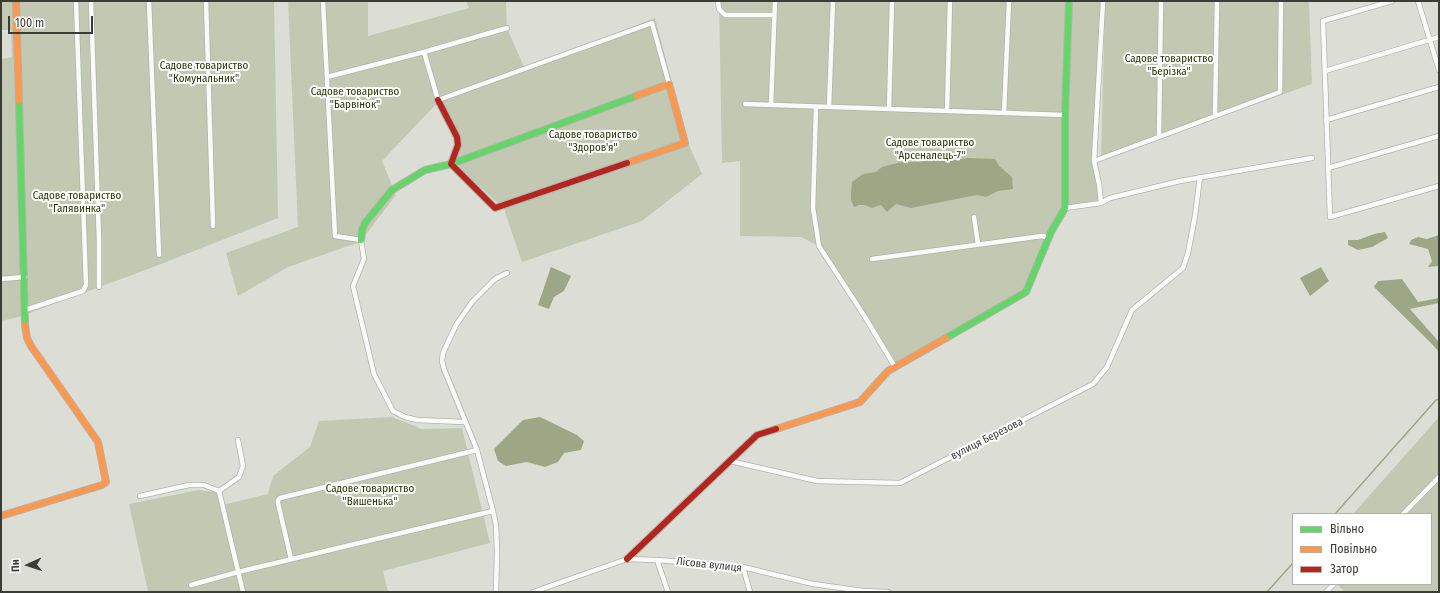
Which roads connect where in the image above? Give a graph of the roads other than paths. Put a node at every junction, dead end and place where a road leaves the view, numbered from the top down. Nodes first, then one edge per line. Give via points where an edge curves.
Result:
1 (16, 1) edge
2 (76, 1) edge
3 (91, 1) edge
4 (149, 1) edge
5 (206, 1) edge
6 (323, 1) edge
7 (718, 1) edge
8 (775, 1) edge
9 (833, 1) edge
10 (892, 1) edge
11 (950, 1) edge
12 (1009, 1) edge
13 (1069, 1) edge
14 (1103, 1) edge
15 (1161, 1) edge
16 (1217, 1) edge
17 (1281, 1) edge
18 (1392, 1) edge
19 (1418, 1) edge
20 (774, 14) junction
21 (507, 28) dead end
22 (1439, 37) edge
23 (1430, 40) junction
24 (424, 52) junction
25 (1439, 70) edge
26 (1325, 71) junction
27 (327, 77) junction
28 (669, 84) junction
29 (1439, 87) edge
30 (438, 100) junction
31 (745, 104) dead end
32 (771, 105) junction
33 (816, 107) junction
34 (829, 107) junction
35 (889, 109) junction
36 (947, 111) junction
37 (1004, 113) junction
38 (1065, 115) junction
39 (1215, 115) junction
40 (1326, 120) junction
41 (1159, 136) junction
42 (1439, 136) edge
43 (1312, 158) dead end
44 (1094, 161) junction
45 (451, 164) junction
46 (1328, 168) junction
47 (1200, 178) junction
48 (1439, 186) edge
49 (1101, 203) junction
50 (1065, 208) junction
51 (974, 217) dead end
52 (213, 226) dead end
53 (1048, 238) junction
54 (361, 240) junction
55 (978, 244) junction
56 (159, 255) dead end
57 (872, 259) dead end
58 (507, 274) dead end
59 (25, 277) junction
60 (1, 279) edge
61 (99, 287) dead end
62 (25, 310) junction
63 (894, 367) junction
64 (464, 422) junction
65 (238, 440) dead end
66 (477, 450) junction
67 (730, 461) junction
68 (1439, 477) edge
69 (219, 491) junction
70 (140, 496) dead end
71 (493, 511) junction
72 (1404, 513) edge
73 (1, 516) edge
74 (291, 559) junction
75 (627, 559) junction
76 (657, 560) junction
77 (743, 567) junction
78 (238, 572) junction
79 (191, 585) dead end
80 (243, 592) edge
81 (496, 592) edge
82 (533, 592) edge
83 (668, 592) edge
84 (750, 592) edge
85 (888, 592) edge

1 - 59 street
2 - 62 street via 86,285 83,291
3 - 61 street
4 - 56 street
5 - 52 street
6 - 27 street
7 - 20 street via 719,9 726,15
8 - 20 street
9 - 34 street
10 - 35 street
11 - 36 street
12 - 37 street
13 - 38 street
14 - 44 street
15 - 41 street
16 - 39 street
17 - 39 street via 1280,92
18 - 26 street via 1323,21
19 - 23 street
20 - 32 street
21 - 24 street
22 - 23 street
23 - 25 street
23 - 26 street
24 - 27 street
24 - 30 street
26 - 40 street
27 - 54 street via 335,236
28 - 30 street via 652,24
28 - 45 street
28 - 45 street via 685,143 496,208
29 - 40 street
30 - 45 street via 457,137 458,146
31 - 32 street
32 - 33 street
33 - 34 street
33 - 63 street via 813,208 819,246
34 - 35 street
35 - 36 street
36 - 37 street
37 - 38 street
38 - 50 street
39 - 41 street
40 - 46 street
41 - 44 street
42 - 46 street
43 - 47 street
44 - 49 street via 1100,184
45 - 54 street via 425,170 392,190 365,223
46 - 48 street via 1330,217
47 - 49 street via 1110,198
47 - 67 street, вулиця Березова via 1188,253 1182,268 1132,310 1108,367 1093,384 900,483 817,482
49 - 50 street
50 - 53 street
51 - 55 street
53 - 55 street via 1042,236
53 - 63 street via 1026,292
54 - 64 street via 364,259 353,286 374,374 393,411 405,418 417,420
55 - 57 street
58 - 64 street via 495,279 472,302 456,325 443,353 444,370
59 - 60 street
59 - 62 street
62 - 73 street via 27,338 98,442 106,482
63 - 67 street via 860,402 757,436
64 - 66 street
65 - 69 street via 243,466 239,477
66 - 71 street
66 - 74 street via 280,498 278,502
67 - 75 street
68 - 72 street
69 - 70 street via 204,485 189,485
69 - 78 street
71 - 74 street
71 - 81 street via 497,546
74 - 78 street
75 - 76 street, Лісова вулиця
75 - 82 street, Лісова вулиця
76 - 77 street, Лісова вулиця
76 - 83 street
77 - 84 street
77 - 85 street, Лісова вулиця via 813,584
78 - 79 street
78 - 80 street

